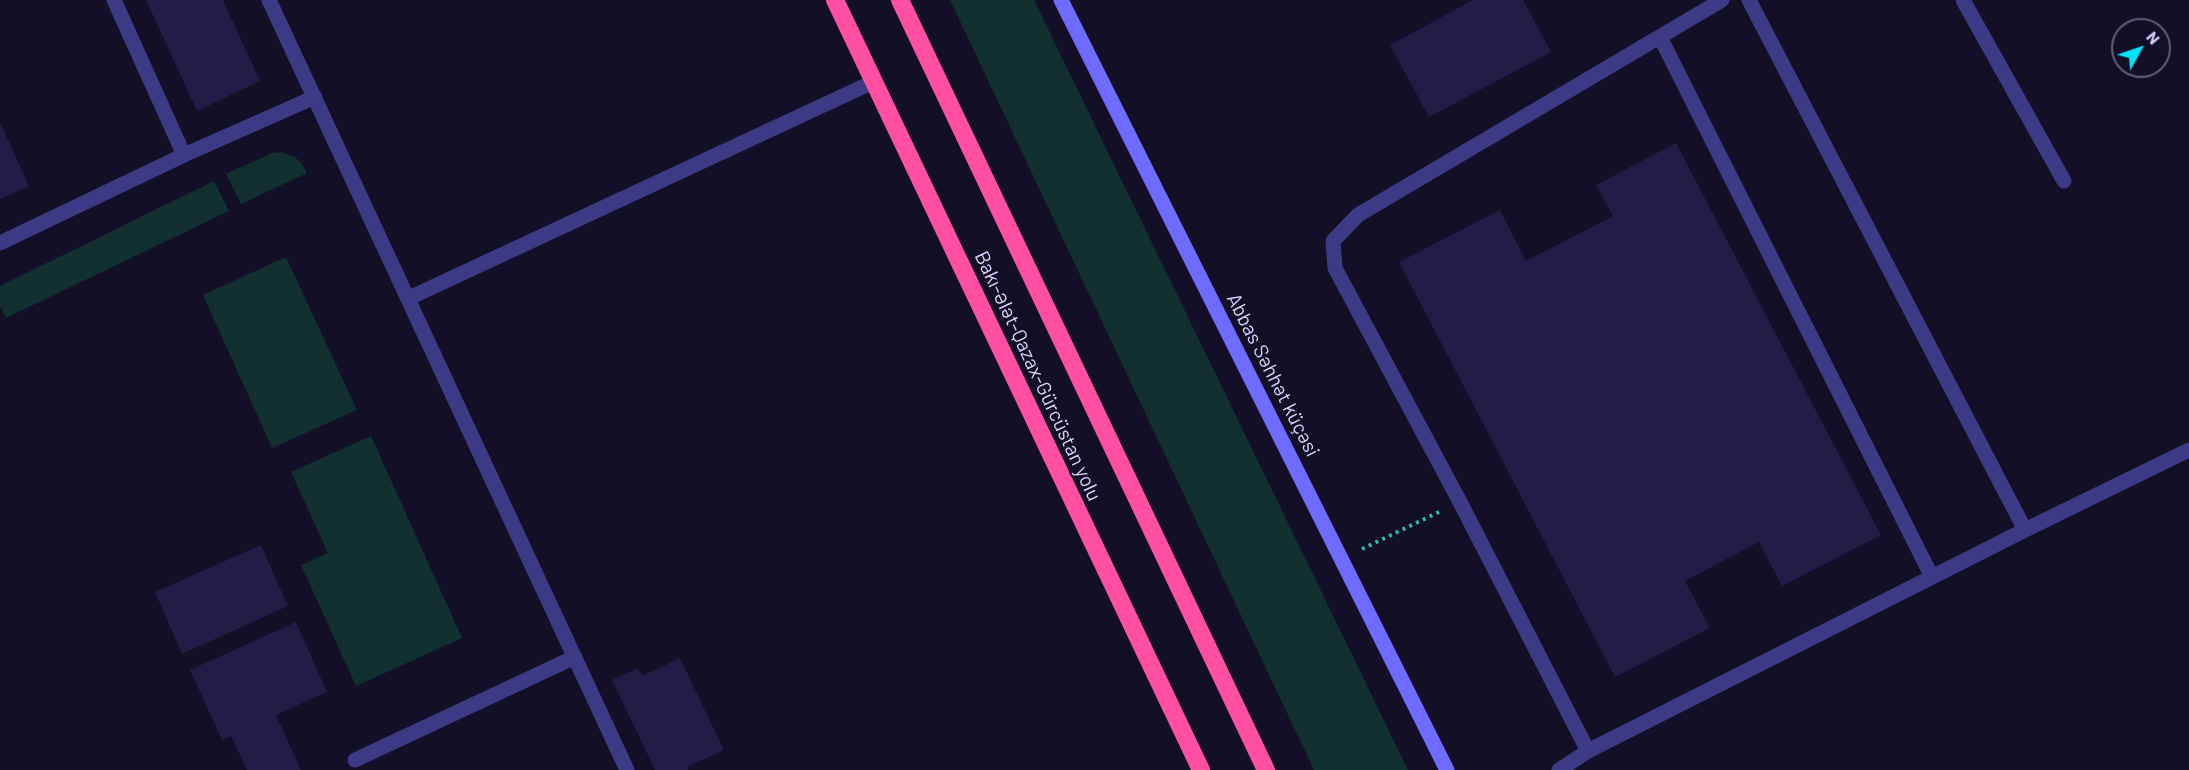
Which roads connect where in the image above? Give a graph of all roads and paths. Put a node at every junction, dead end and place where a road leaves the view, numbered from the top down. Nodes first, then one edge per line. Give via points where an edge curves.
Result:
1 (114, 0) edge
2 (269, 0) edge
3 (835, 0) edge
4 (900, 0) edge
5 (1061, 0) edge
6 (1722, 0) edge
7 (1749, 0) edge
8 (1964, 0) edge
9 (1660, 37) junction
10 (873, 82) junction
11 (315, 98) junction
12 (184, 155) junction
13 (2064, 181) dead end
14 (0, 243) edge
15 (409, 298) junction
16 (2189, 450) edge
17 (1460, 502) junction
18 (2025, 530) junction
19 (1342, 558) junction
20 (1932, 577) junction
21 (575, 657) junction
22 (1588, 751) junction
23 (355, 760) dead end
24 (627, 770) edge
25 (1201, 770) edge
26 (1266, 770) edge
27 (1447, 770) edge
28 (1559, 770) edge

1 - 12 street
2 - 11 street
3 - 10 highway, Bakı-Ələt-Qazax-Gürcüstan yolu
4 - 26 highway, Bakı-Ələt-Qazax-Gürcüstan yolu
5 - 19 street, Abbas Səhhət küçəsi
6 - 9 street
7 - 18 street
8 - 13 street
9 - 17 street via 1358,215 1333,241 1335,268
9 - 20 street
10 - 15 street
10 - 25 highway, Bakı-Ələt-Qazax-Gürcüstan yolu
11 - 12 street
11 - 15 street
12 - 14 street
15 - 21 street
16 - 18 street
17 - 19 path
17 - 22 street
18 - 20 street
19 - 27 street, Abbas Səhhət küçəsi
20 - 22 street
21 - 23 street
21 - 24 street
22 - 28 street

